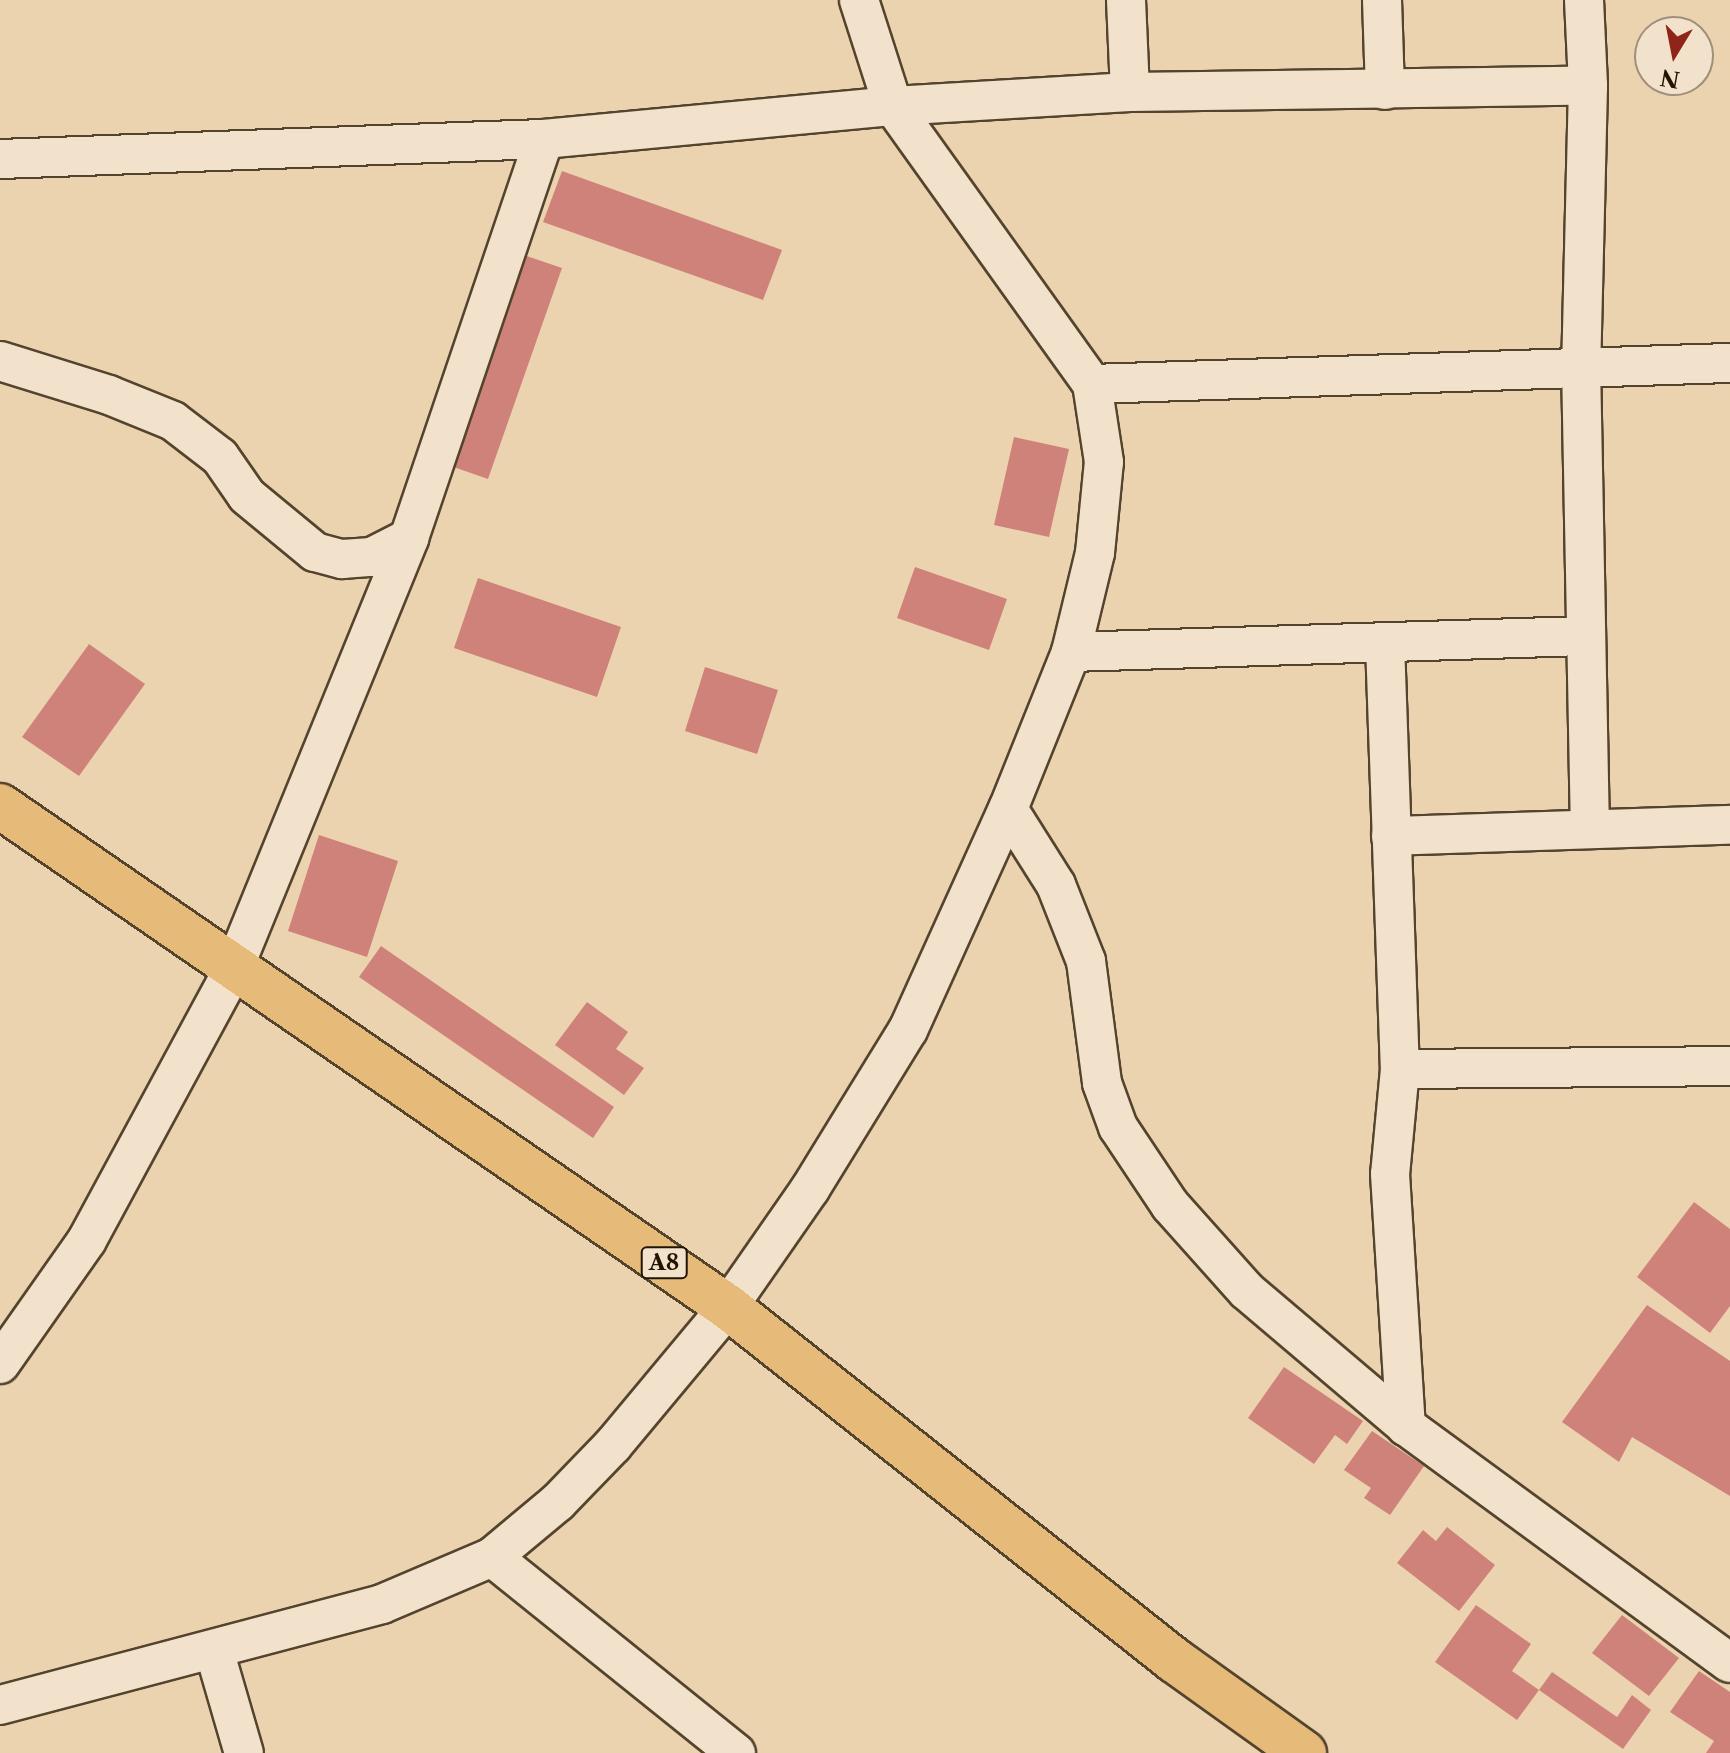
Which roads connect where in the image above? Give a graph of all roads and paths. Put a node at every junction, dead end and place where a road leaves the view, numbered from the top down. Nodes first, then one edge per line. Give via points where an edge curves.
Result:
1 (859, 0) edge
2 (1126, 0) edge
3 (1382, 0) edge
4 (1584, 0) edge
5 (1588, 86) junction
6 (1385, 90) junction
7 (1130, 92) junction
8 (893, 106) junction
9 (544, 139) junction
10 (0, 159) edge
11 (0, 361) edge
12 (1730, 363) edge
13 (1581, 364) junction
14 (1092, 384) junction
15 (409, 538) junction
16 (1583, 636) junction
17 (1385, 643) junction
18 (1071, 652) junction
19 (0, 806) edge
20 (1008, 809) junction
21 (1730, 825) edge
22 (1590, 829) junction
23 (1391, 836) junction
24 (233, 970) junction
25 (1730, 1066) edge
26 (1400, 1069) junction
27 (728, 1307) junction
28 (0, 1364) edge
29 (1406, 1426) junction
30 (492, 1557) junction
31 (214, 1650) junction
32 (1730, 1663) edge
33 (0, 1705) edge
34 (244, 1753) edge
35 (736, 1753) edge
36 (1304, 1753) edge

1 - 8 street
2 - 7 street
3 - 6 street
4 - 5 street
5 - 6 street
5 - 13 street
6 - 7 street
7 - 8 street
8 - 9 street
8 - 14 street
9 - 10 street
9 - 15 street
11 - 15 street via 173,421 220,457 247,496 315,552 342,559 372,557
12 - 13 street
13 - 14 street
13 - 16 street
14 - 18 street via 1104,462 1101,506
15 - 24 street
16 - 17 street
16 - 22 street
17 - 18 street
17 - 23 street
18 - 20 street
19 - 24 main road, A8
20 - 27 street via 908,1030 810,1189
20 - 29 street via 1056,885 1086,961 1102,1083 1118,1127 1170,1205 1247,1291
21 - 22 street
22 - 23 street
23 - 26 street
24 - 27 main road, A8
24 - 28 street via 87,1240
25 - 26 street
26 - 29 street via 1390,1174
27 - 30 street via 613,1445 558,1502
27 - 36 main road, A8 via 1174,1660
29 - 32 street
30 - 31 street via 382,1604
30 - 35 street
31 - 33 street
31 - 34 street

